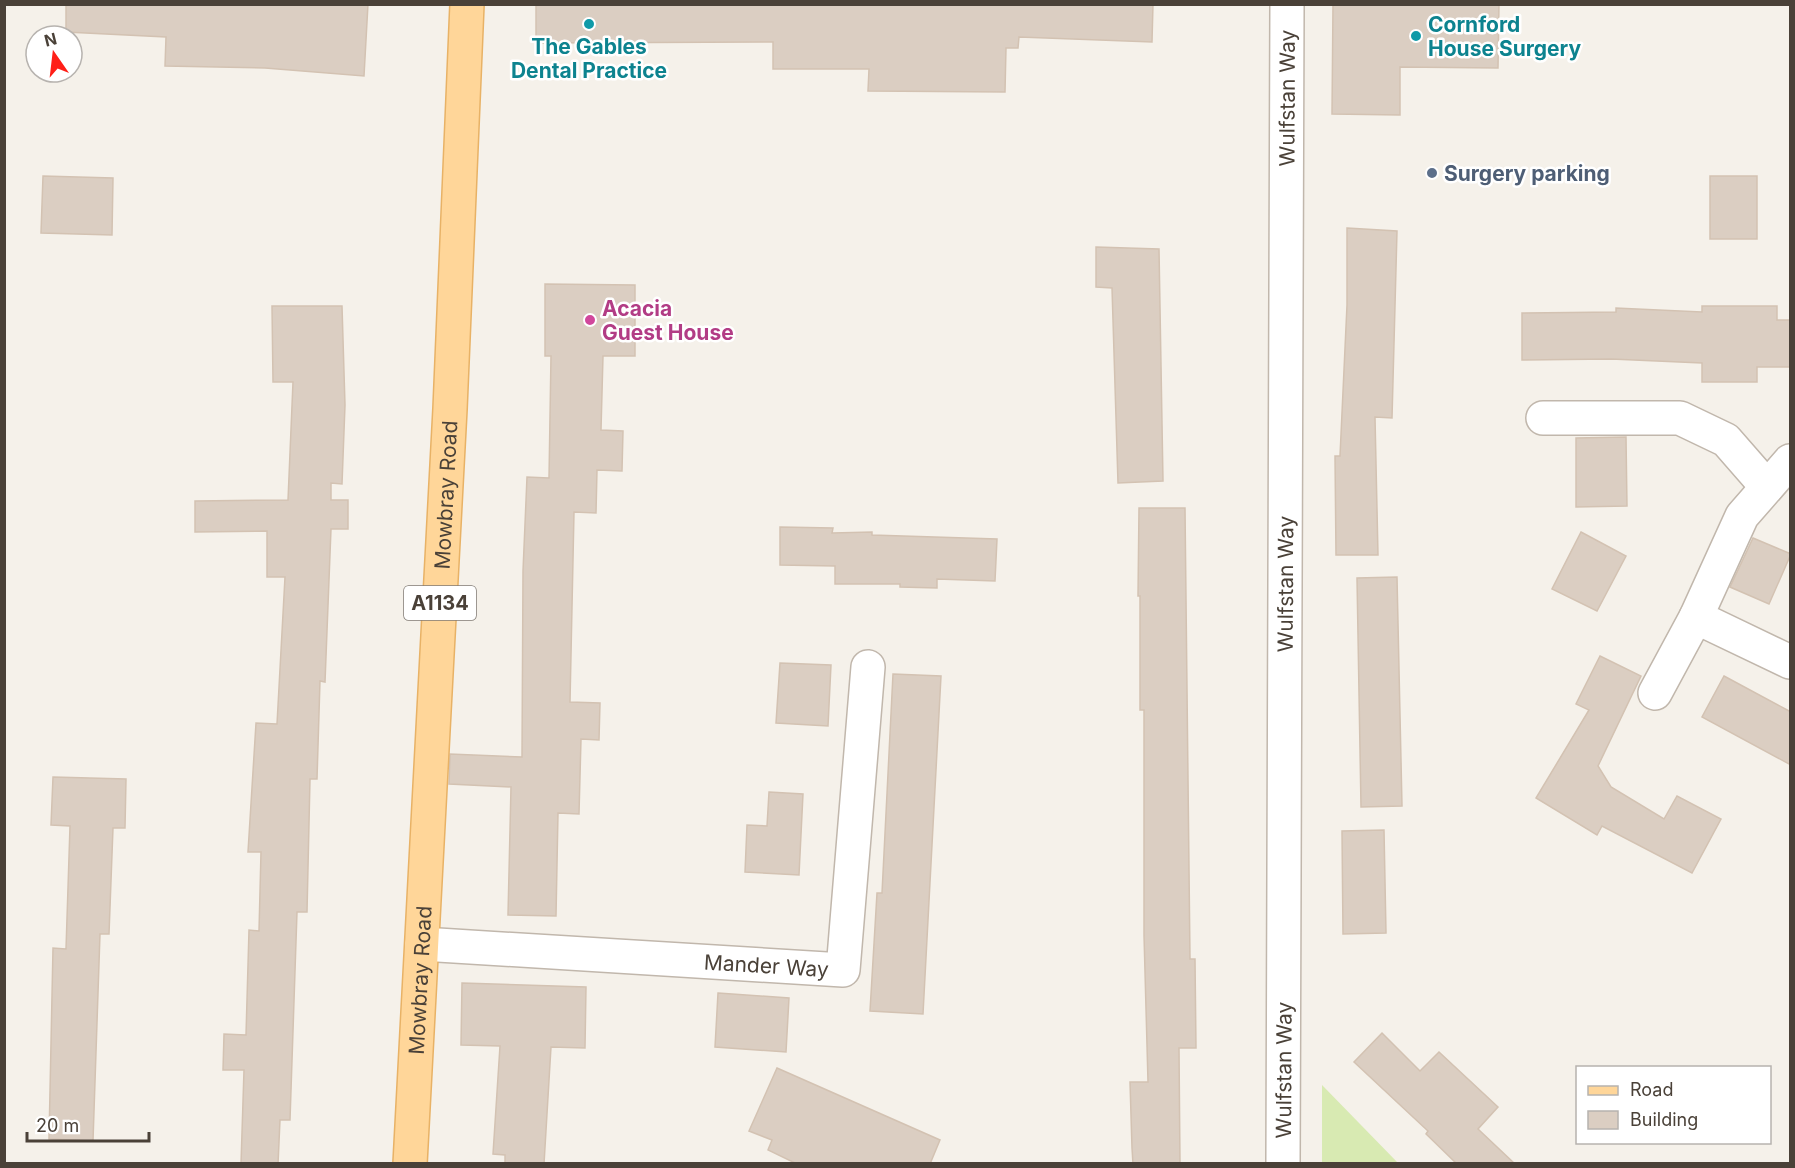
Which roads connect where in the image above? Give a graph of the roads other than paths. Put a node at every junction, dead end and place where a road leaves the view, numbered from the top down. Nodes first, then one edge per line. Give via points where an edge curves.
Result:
1 (466, 4) edge
2 (1287, 4) edge
3 (1543, 418) dead end
4 (1791, 461) edge
5 (1767, 487) junction
6 (1696, 617) junction
7 (1791, 662) edge
8 (868, 667) dead end
9 (1655, 693) dead end
10 (422, 944) junction
11 (410, 1164) edge
12 (1283, 1164) edge

1 - 10 main road, Mowbray Road / A1134 via 451,397
2 - 12 street, Wulfstan Way
3 - 5 street via 1680,418 1726,440
4 - 5 street
5 - 6 street via 1743,516
6 - 7 street
6 - 9 street
8 - 10 street, Mander Way via 843,970
10 - 11 main road, Mowbray Road / A1134

